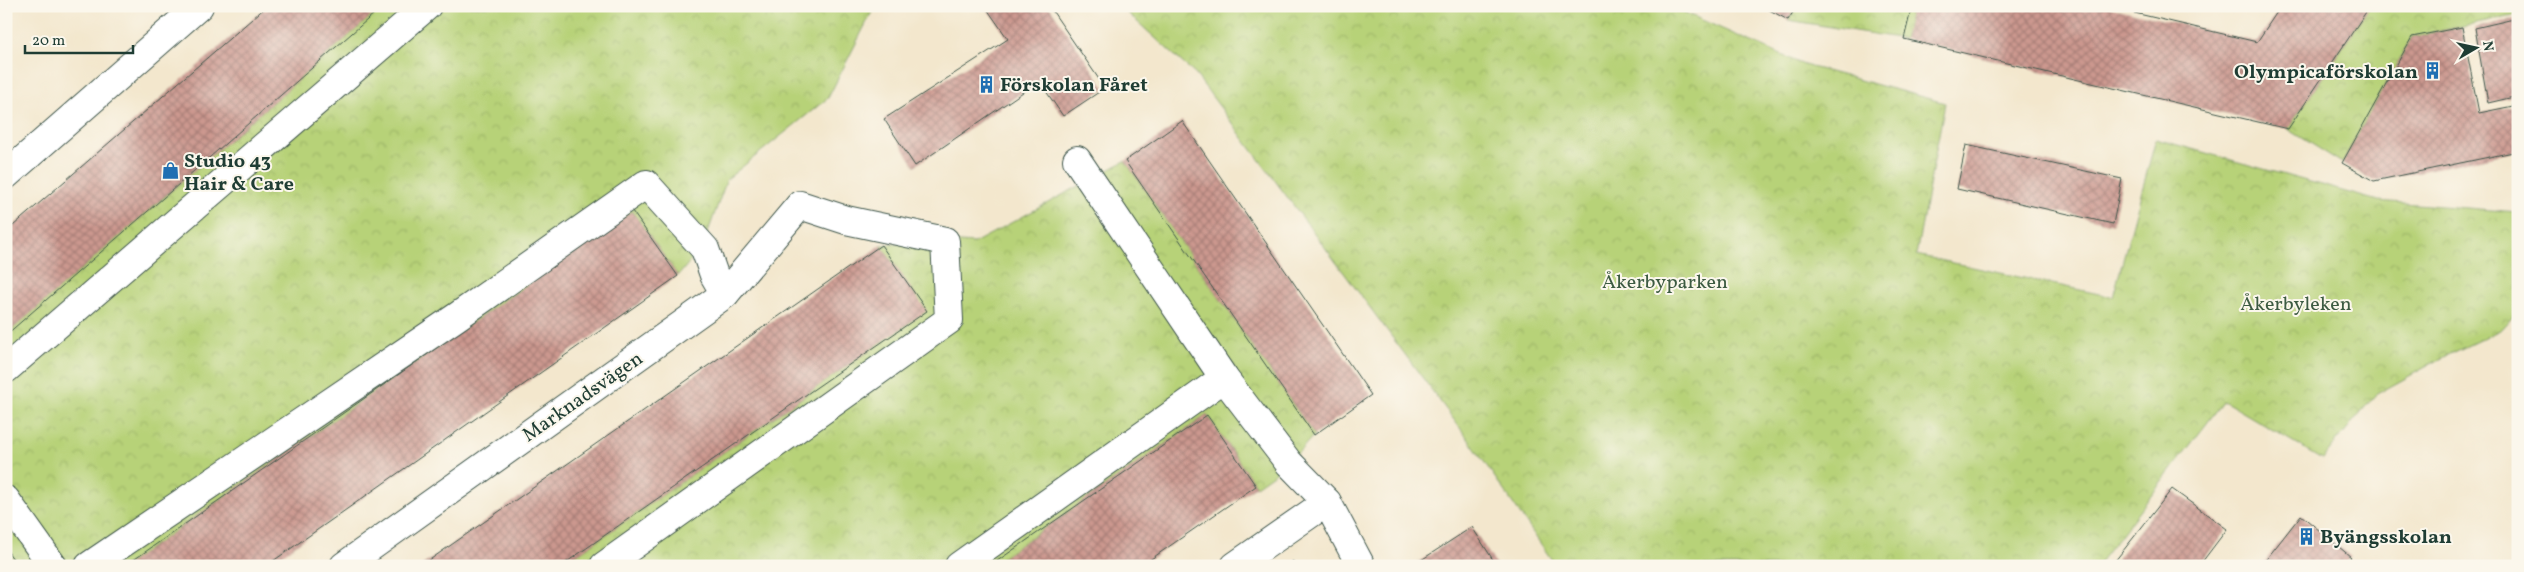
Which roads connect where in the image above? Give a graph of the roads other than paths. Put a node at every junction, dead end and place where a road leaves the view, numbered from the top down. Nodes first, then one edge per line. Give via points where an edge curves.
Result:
1 (200, 6) edge
2 (427, 6) edge
3 (1076, 160) dead end
4 (6, 175) edge
5 (725, 294) junction
6 (6, 369) edge
7 (1224, 378) junction
8 (6, 500) edge
9 (1327, 502) junction
10 (53, 566) edge
11 (89, 566) edge
12 (344, 566) edge
13 (604, 566) edge
14 (958, 566) edge
15 (1234, 566) edge
16 (1361, 566) edge

1 - 4 street
2 - 6 street
3 - 7 street
5 - 11 street via 705,250 646,184
5 - 12 street, Marknadsvägen
5 - 13 street, Marknadsvägen via 800,205 846,220 945,242 950,320
7 - 9 street via 1288,463
7 - 14 street
8 - 10 street
9 - 15 street
9 - 16 street

